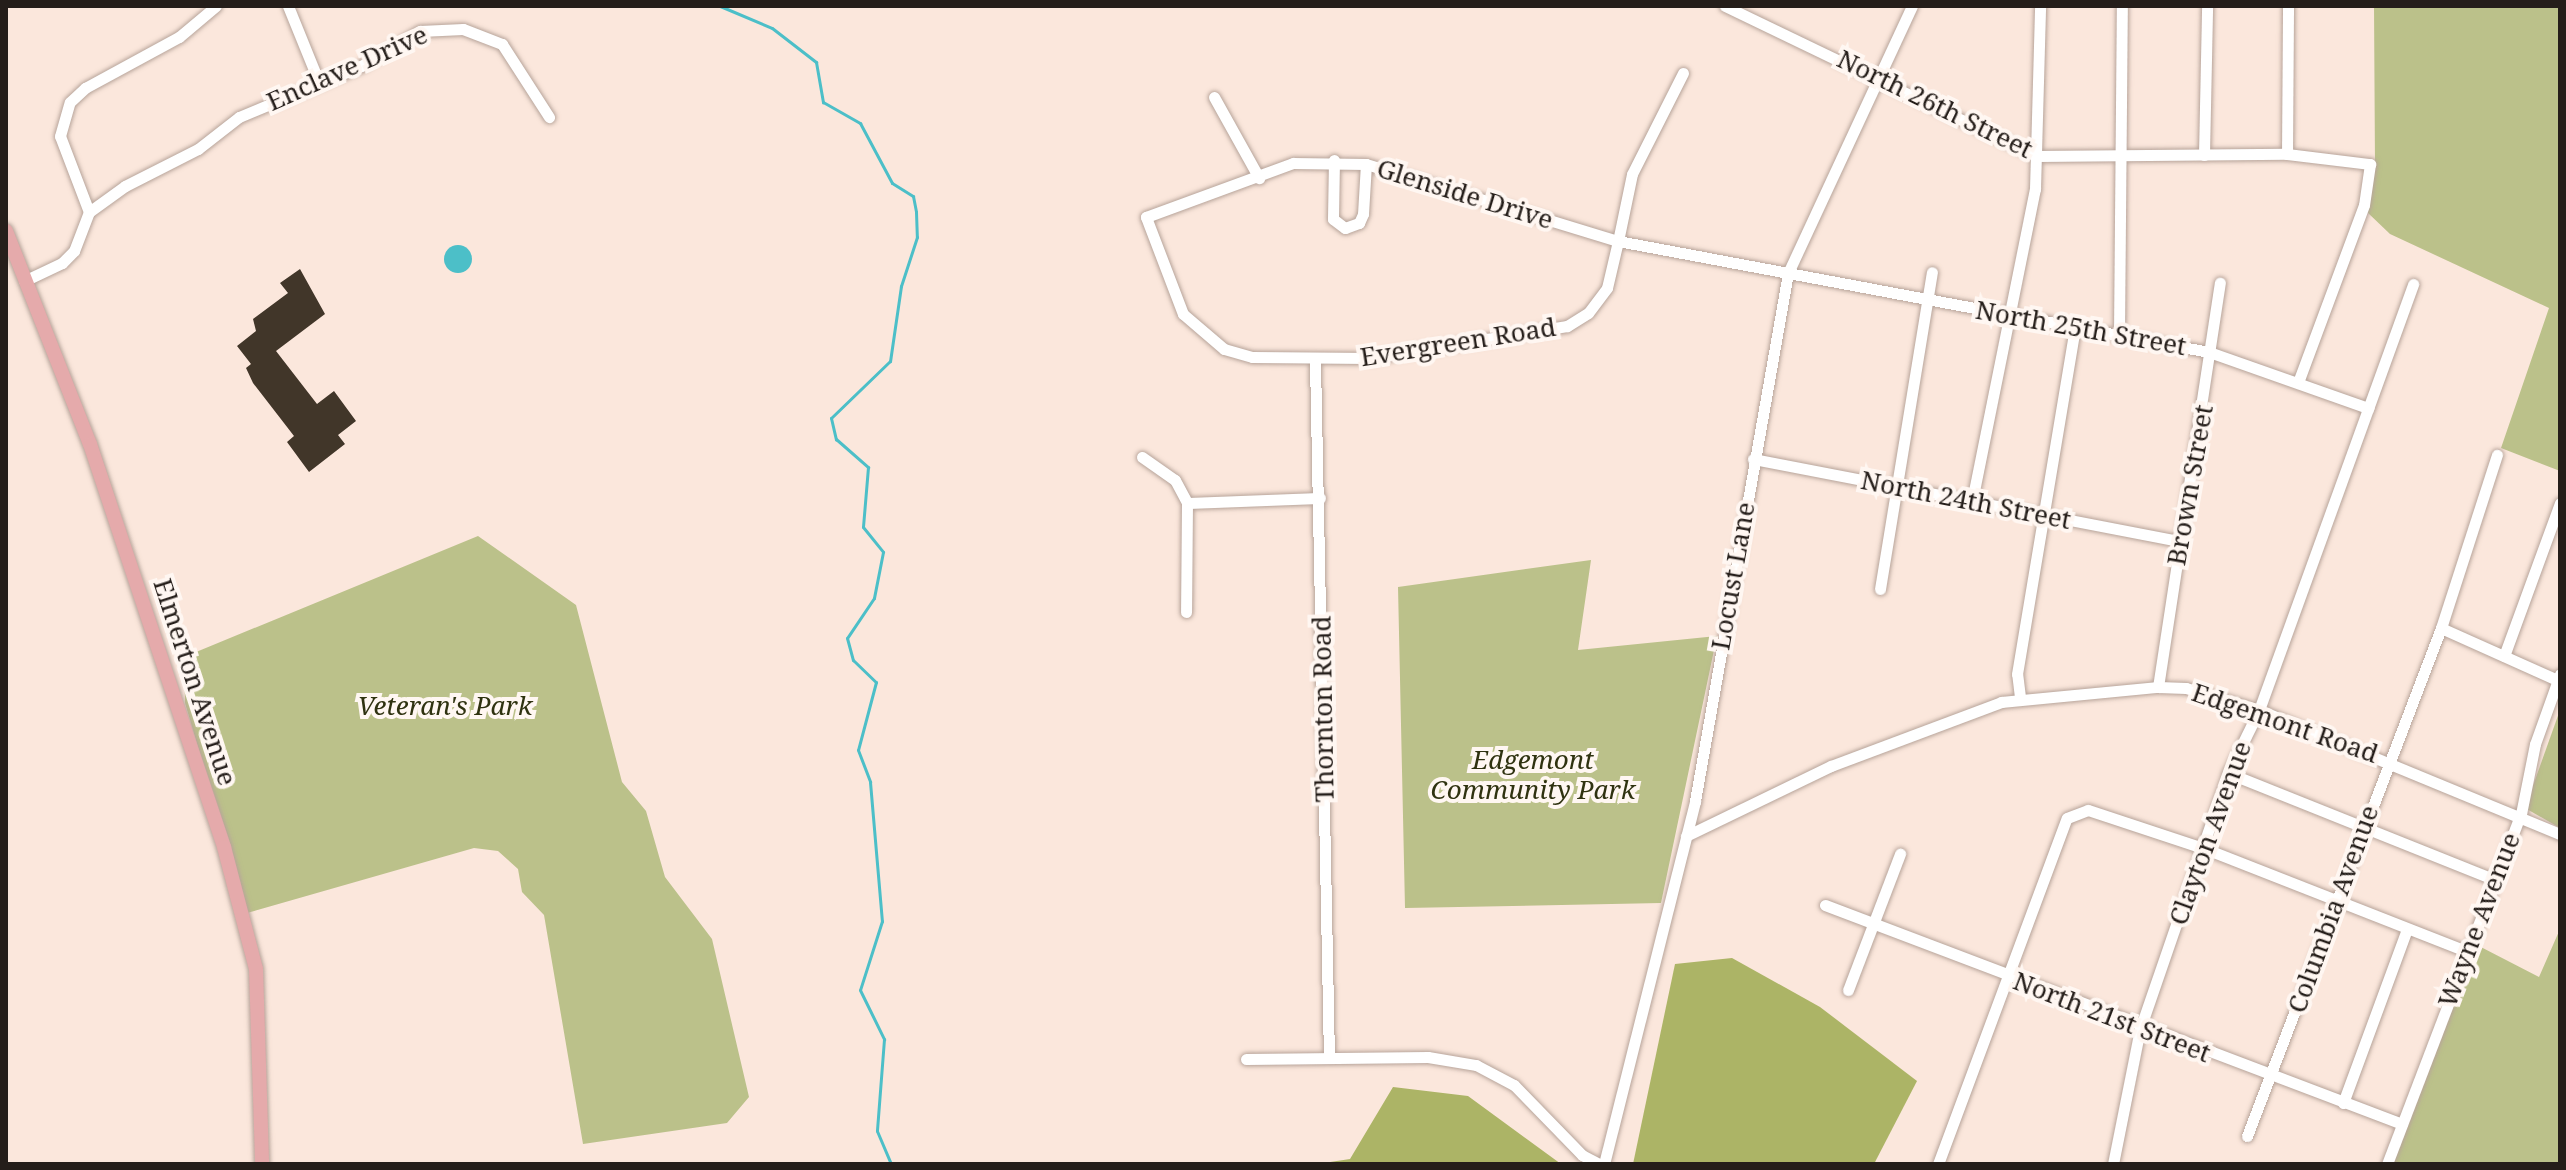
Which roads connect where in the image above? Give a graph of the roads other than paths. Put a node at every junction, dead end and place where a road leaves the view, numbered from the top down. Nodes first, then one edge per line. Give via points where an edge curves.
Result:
1 (216, 6) edge
2 (288, 6) edge
3 (1725, 6) edge
4 (1912, 6) edge
5 (2040, 6) edge
6 (2122, 6) edge
7 (2207, 6) edge
8 (2288, 6) edge
9 (1739, 8) edge
10 (1683, 73) dead end
11 (1878, 78) junction
12 (318, 80) junction
13 (1214, 97) dead end
14 (549, 117) dead end
15 (2287, 154) junction
16 (2204, 155) junction
17 (2037, 156) junction
18 (2121, 157) junction
19 (1334, 160) junction
20 (1366, 164) junction
21 (1259, 178) junction
22 (89, 212) junction
23 (1146, 217) joint
24 (6, 231) edge
25 (1618, 241) junction
26 (1932, 272) dead end
27 (1788, 273) junction
28 (24, 281) junction
29 (2220, 283) dead end
30 (2413, 284) dead end
31 (1931, 302) junction
32 (2008, 314) junction
33 (2075, 328) junction
34 (2119, 334) junction
35 (2209, 352) junction
36 (1315, 361) junction
37 (2299, 380) junction
38 (2368, 408) junction
39 (2497, 455) dead end
40 (1142, 457) dead end
41 (1753, 459) junction
42 (1901, 488) junction
43 (1320, 498) junction
44 (1972, 501) junction
45 (1187, 503) junction
46 (2560, 503) edge
47 (2043, 513) junction
48 (2179, 541) junction
49 (1880, 589) dead end
50 (1186, 612) dead end
51 (2441, 628) junction
52 (2504, 656) junction
53 (2558, 677) edge
54 (2158, 687) junction
55 (2020, 697) junction
56 (2259, 710) junction
57 (2388, 758) junction
58 (2228, 773) junction
59 (2521, 814) junction
60 (2362, 830) junction
61 (2560, 834) edge
62 (1686, 836) junction
63 (2203, 848) junction
64 (1900, 854) dead end
65 (2493, 879) junction
66 (2337, 903) junction
67 (1825, 905) dead end
68 (1871, 925) junction
69 (2407, 929) junction
70 (2466, 951) junction
71 (2007, 977) junction
72 (1848, 990) dead end
73 (2140, 1029) junction
74 (1329, 1057) junction
75 (1246, 1059) dead end
76 (2270, 1078) junction
77 (2343, 1103) junction
78 (2402, 1124) junction
79 (2247, 1136) dead end
80 (262, 1164) edge
81 (1602, 1164) edge
82 (1938, 1164) edge
83 (2113, 1164) edge
84 (2387, 1164) edge

1 - 22 street via 179,37 85,88 70,102 60,136
2 - 12 street
3 - 9 street, North 26th Street
4 - 11 street, Locust Lane
5 - 17 street
6 - 18 street
7 - 16 street
8 - 15 street
9 - 11 street, North 26th Street
10 - 25 street, Evergreen Road via 1632,174
11 - 17 street, North 26th Street
11 - 27 street, Locust Lane
12 - 14 street, Enclave Drive via 361,66 420,31 463,29 502,44
12 - 22 street, Enclave Drive via 239,117
13 - 21 street
15 - 16 street, North 26th Street
15 - 37 street, North 26th Street via 2370,164 2364,205
16 - 18 street, North 26th Street
17 - 18 street, North 26th Street
17 - 32 street
18 - 34 street
19 - 20 street, Glenside Drive
19 - 20 street via 1333,219 1345,228 1359,223 1363,214
19 - 21 street, Glenside Drive via 1293,163
20 - 25 street, Glenside Drive
21 - 23 street, Glenside Drive
22 - 28 street via 74,251
23 - 36 street, Evergreen Road via 1183,314 1202,335 1252,357
24 - 28 main road, Elmerton Avenue
25 - 27 street, Glenside Drive
25 - 36 street, Evergreen Road via 1607,288 1588,313 1567,326 1370,358
26 - 31 street
27 - 31 street, North 25th Street
27 - 41 street, Locust Lane
28 - 80 main road, Elmerton Avenue via 164,654 224,847 256,969
29 - 35 street, Brown Street
30 - 38 street, Clayton Avenue
31 - 32 street, North 25th Street
31 - 42 street
32 - 33 street, North 25th Street
32 - 44 street
33 - 34 street, North 25th Street
33 - 47 street
34 - 35 street, North 25th Street
35 - 37 street, North 25th Street
35 - 48 street, Brown Street
36 - 43 street, Thornton Road
37 - 38 street, North 25th Street
38 - 56 street, Clayton Avenue
39 - 51 street, Columbia Avenue
40 - 45 street via 1175,480
41 - 42 street, North 24th Street
41 - 62 street, Locust Lane
42 - 44 street, North 24th Street
42 - 49 street
43 - 45 street
43 - 74 street, Thornton Road
44 - 47 street, North 24th Street
45 - 50 street
46 - 52 street
47 - 48 street, North 24th Street
47 - 55 street via 2017,674
48 - 54 street, Brown Street
51 - 52 street
51 - 57 street, Columbia Avenue
52 - 53 street
53 - 59 street, Wayne Avenue via 2535,744
54 - 55 street, Edgemont Road
54 - 56 street, Edgemont Road via 2186,688
55 - 62 street, Edgemont Road via 1831,766
56 - 57 street, Edgemont Road
56 - 58 street, Clayton Avenue
57 - 59 street, Edgemont Road
57 - 60 street, Columbia Avenue
58 - 60 street
58 - 63 street, Clayton Avenue
59 - 61 street, Edgemont Road
59 - 65 street, Wayne Avenue
60 - 65 street
60 - 66 street, Columbia Avenue
62 - 81 street, Locust Lane
63 - 66 street
63 - 71 street via 2088,810 2067,818
63 - 73 street, Clayton Avenue
64 - 68 street
65 - 70 street, Wayne Avenue
66 - 69 street
66 - 76 street, Columbia Avenue
67 - 68 street, North 21st Street
68 - 71 street, North 21st Street
68 - 72 street
69 - 70 street
69 - 77 street
70 - 78 street, Wayne Avenue
71 - 73 street, North 21st Street
71 - 82 street
73 - 76 street, North 21st Street
73 - 83 street, Clayton Avenue
74 - 75 street
74 - 81 street via 1428,1057 1476,1065 1514,1085 1582,1155
76 - 77 street, North 21st Street
76 - 79 street, Columbia Avenue
77 - 78 street, North 21st Street
78 - 84 street, Wayne Avenue

